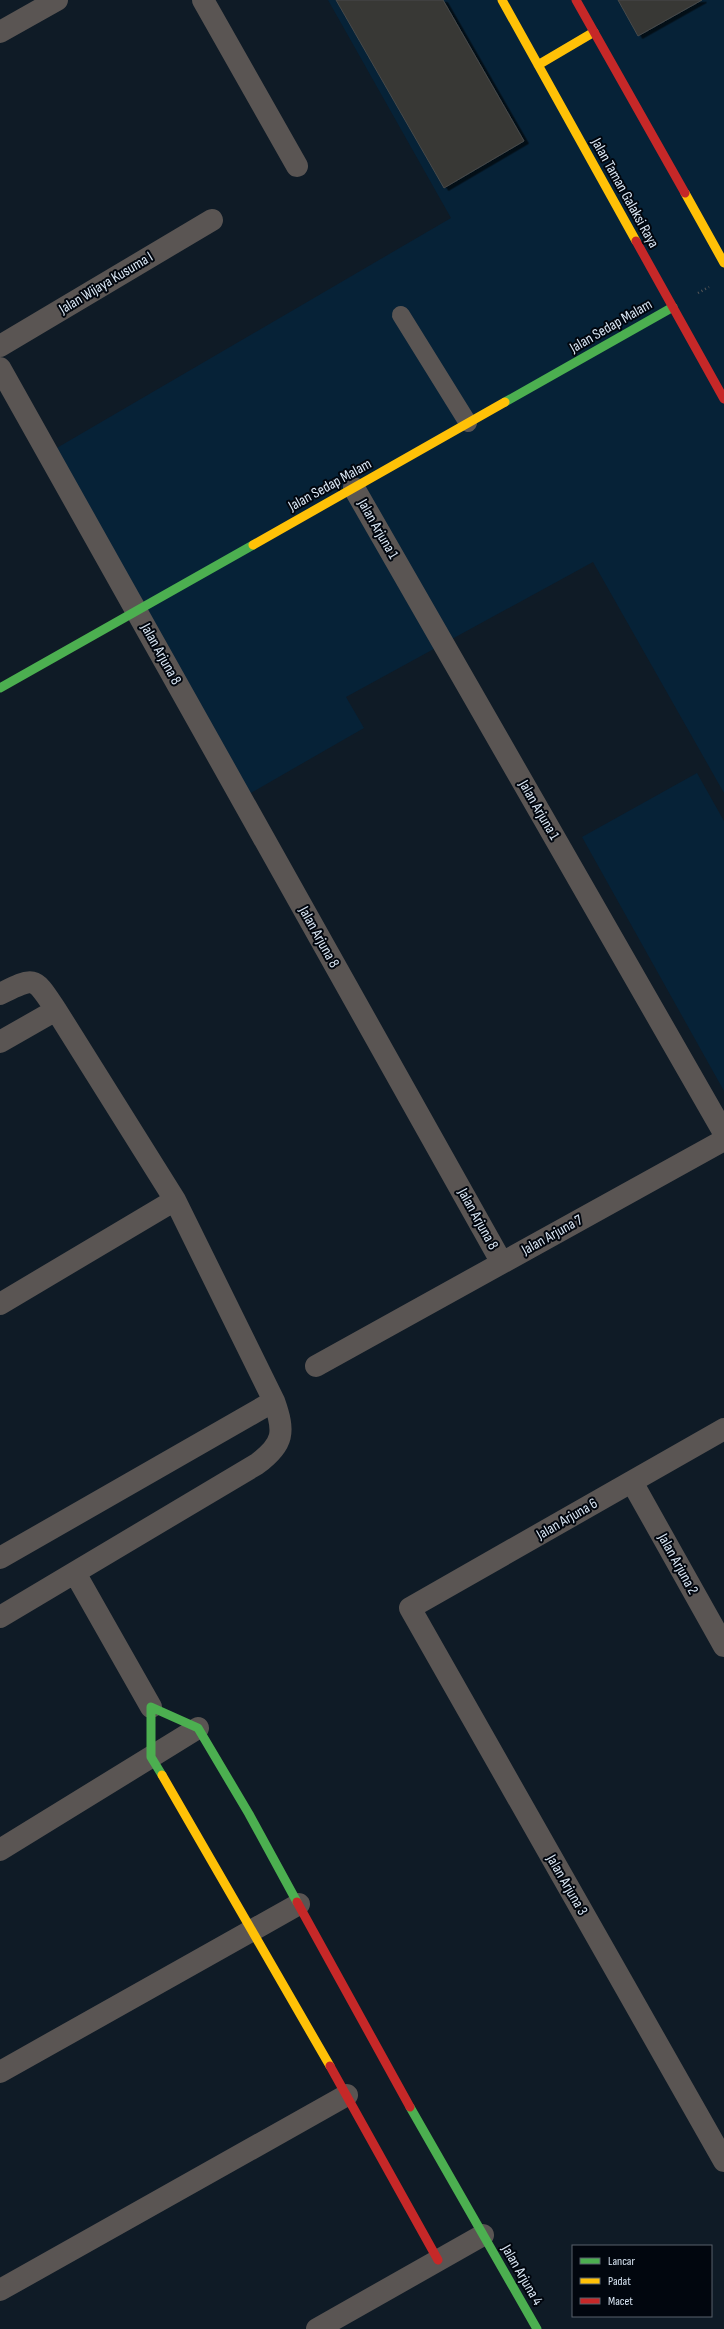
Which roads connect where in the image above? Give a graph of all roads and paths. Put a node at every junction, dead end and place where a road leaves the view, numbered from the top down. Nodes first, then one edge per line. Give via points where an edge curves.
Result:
1 (57, 0) edge
2 (203, 0) edge
3 (502, 0) edge
4 (576, 0) edge
5 (0, 32) edge
6 (594, 32) junction
7 (538, 64) junction
8 (297, 166) dead end
9 (212, 220) dead end
10 (724, 263) edge
11 (673, 307) junction
12 (401, 315) dead end
13 (0, 346) edge
14 (0, 368) edge
15 (724, 399) edge
16 (468, 424) junction
17 (354, 488) junction
18 (137, 610) junction
19 (0, 688) edge
20 (0, 994) edge
21 (56, 1010) junction
22 (0, 1042) edge
23 (724, 1133) edge
24 (724, 1140) edge
25 (175, 1200) junction
26 (502, 1263) junction
27 (0, 1304) edge
28 (316, 1366) dead end
29 (274, 1401) junction
30 (724, 1429) edge
31 (632, 1482) junction
32 (0, 1558) edge
33 (75, 1574) junction
34 (410, 1608) joint
35 (0, 1617) edge
36 (724, 1646) edge
37 (151, 1707) junction
38 (198, 1728) junction
39 (151, 1757) junction
40 (0, 1850) edge
41 (299, 1904) junction
42 (250, 1930) junction
43 (0, 2072) edge
44 (347, 2095) junction
45 (724, 2161) edge
46 (483, 2234) junction
47 (438, 2260) junction
48 (0, 2290) edge
49 (317, 2329) edge
50 (537, 2329) edge

1 - 5 street
2 - 8 street
3 - 7 street, Jalan Taman Galaksi Raya
4 - 6 street
6 - 7 street
6 - 10 street
7 - 11 street, Jalan Taman Galaksi Raya
9 - 13 street, Jalan Wijaya Kusuma I
11 - 15 street, Jalan Taman Galaksi Raya
11 - 16 street, Jalan Sedap Malam
12 - 16 lane
14 - 18 street, Jalan Arjuna 8
16 - 17 street, Jalan Sedap Malam
17 - 18 street, Jalan Sedap Malam
17 - 23 street, Jalan Arjuna 1
18 - 19 street, Jalan Sedap Malam
18 - 26 street, Jalan Arjuna 8
20 - 21 street via 25,982 33,982 39,985
21 - 22 street
21 - 25 street
24 - 26 street, Jalan Arjuna 7
25 - 27 street
25 - 29 street
26 - 28 street, Jalan Arjuna 7
29 - 32 street
29 - 33 street via 282,1432 275,1448 267,1456
30 - 31 street, Jalan Arjuna 6
31 - 34 street, Jalan Arjuna 6
31 - 36 street, Jalan Arjuna 2
33 - 35 street
33 - 37 street
34 - 45 street, Jalan Arjuna 3
37 - 38 street
37 - 39 street
38 - 39 street
38 - 41 street, Jalan Arjuna 4
39 - 40 street
39 - 42 street
41 - 42 street
41 - 46 street, Jalan Arjuna 4
42 - 43 street
42 - 44 street
44 - 47 street
44 - 48 street
46 - 47 street
46 - 50 street, Jalan Arjuna 4
47 - 49 street

